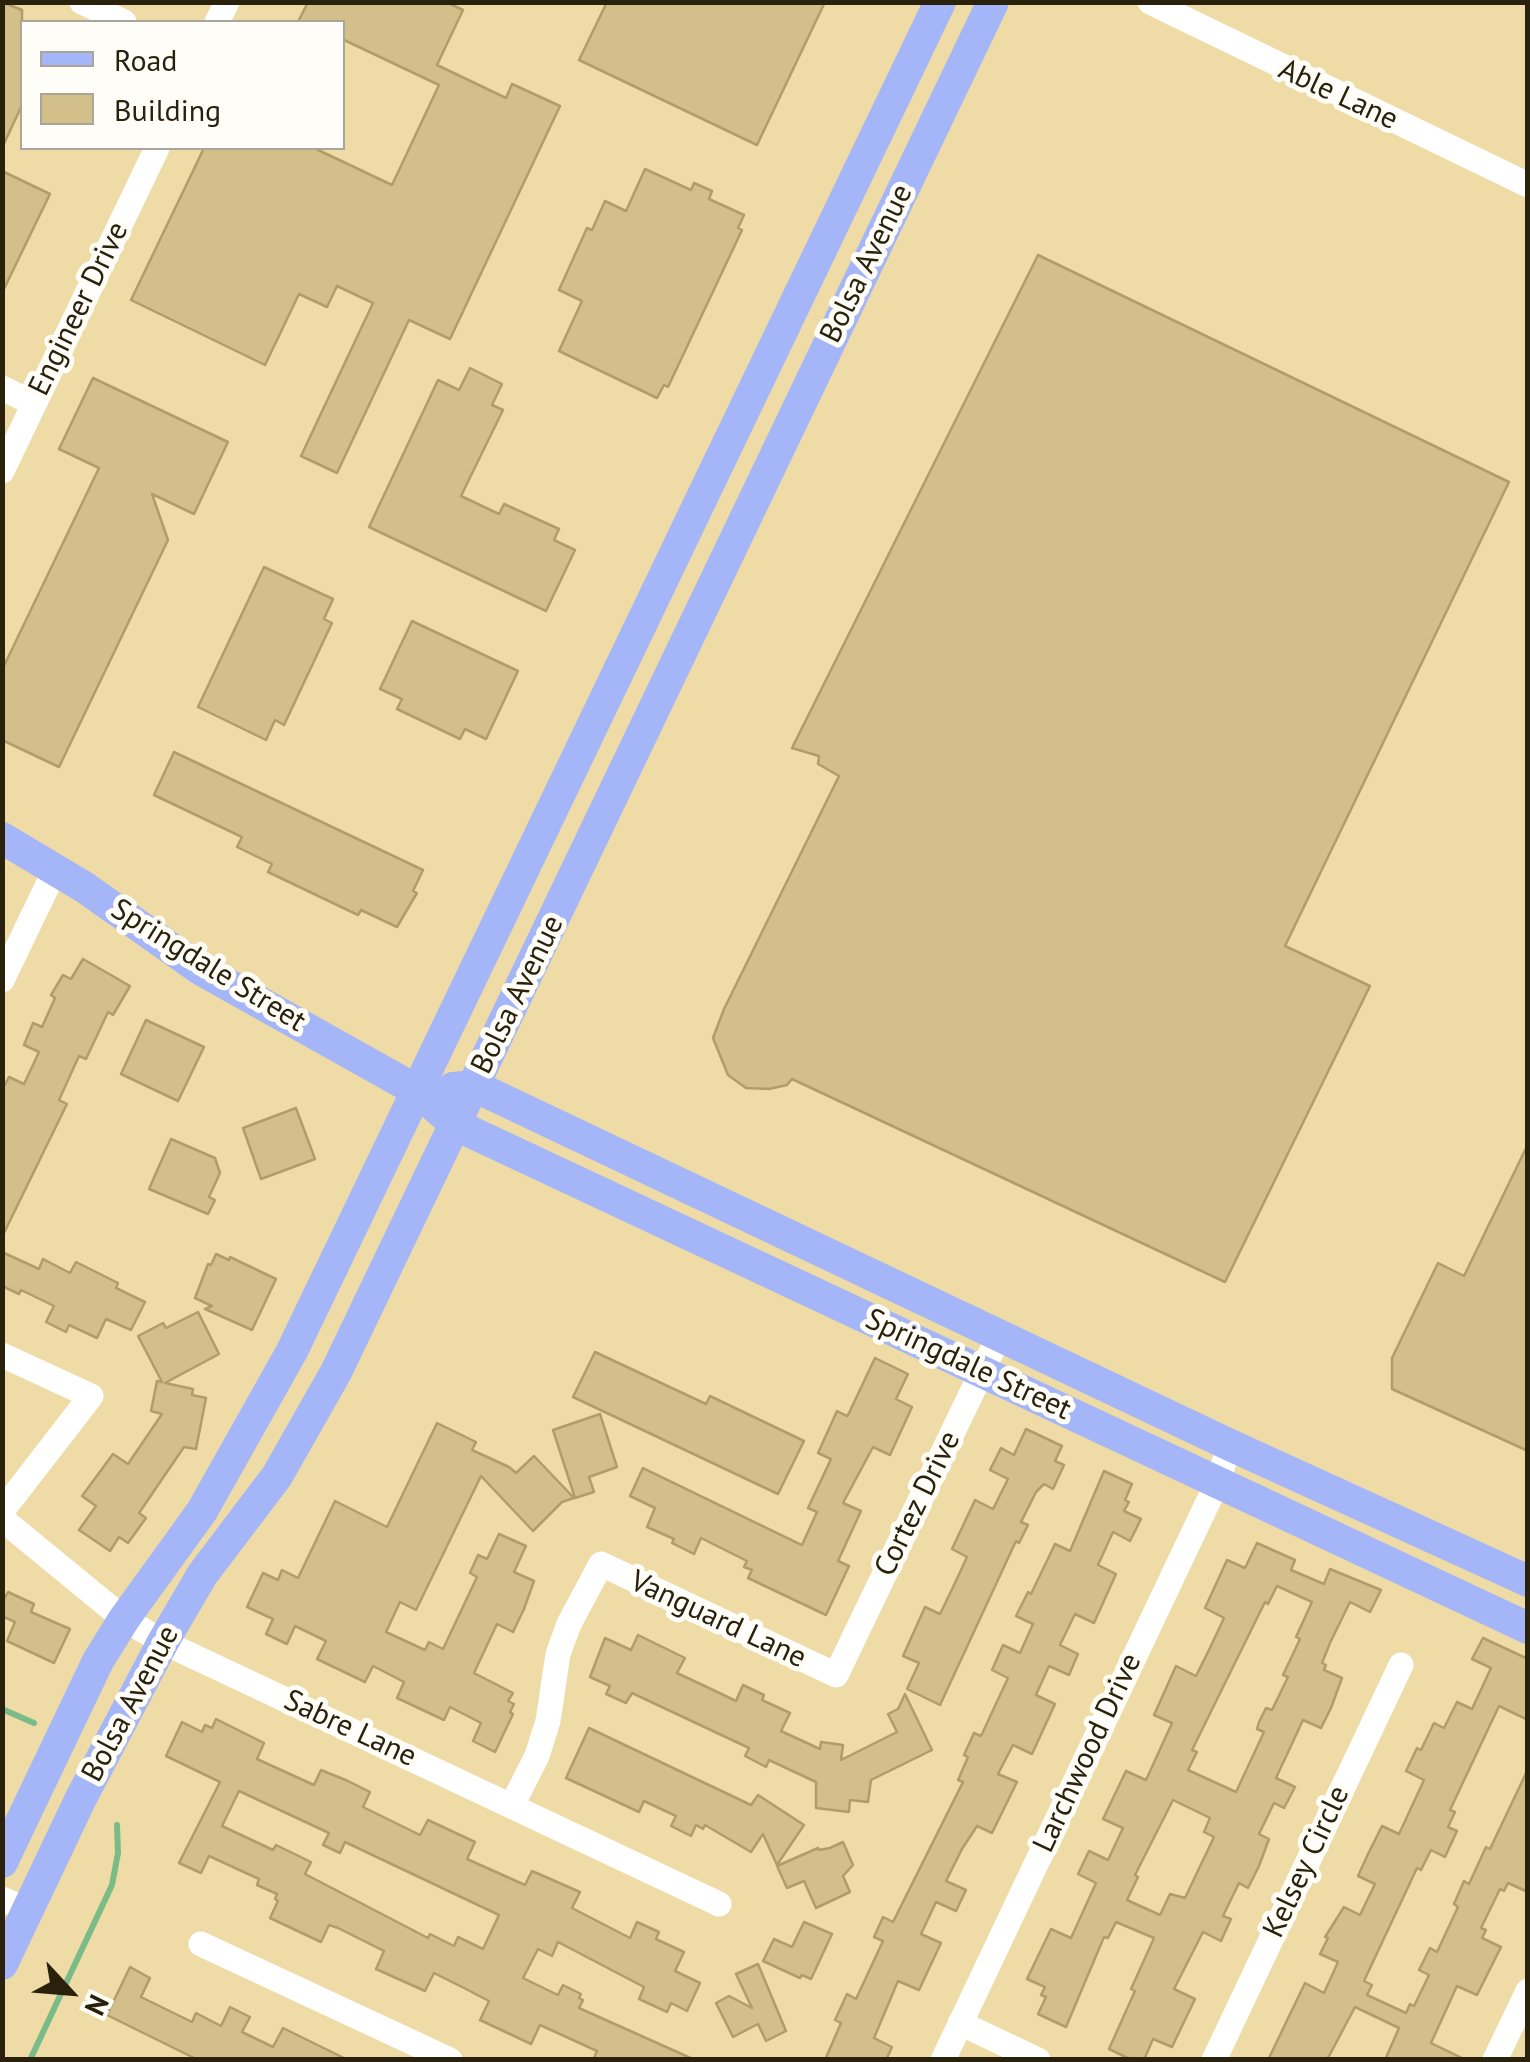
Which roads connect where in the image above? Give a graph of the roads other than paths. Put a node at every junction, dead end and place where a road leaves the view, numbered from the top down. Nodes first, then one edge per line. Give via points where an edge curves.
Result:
1 (82, 2) edge
2 (940, 2) edge
3 (993, 2) edge
4 (1150, 2) edge
5 (120, 20) edge
6 (156, 150) edge
7 (1528, 185) edge
8 (2, 388) edge
9 (32, 403) junction
10 (730, 435) junction
11 (2, 472) edge
12 (693, 628) junction
13 (2, 838) edge
14 (56, 870) junction
15 (2, 980) edge
16 (474, 1086) junction
17 (416, 1090) junction
18 (456, 1124) junction
19 (1000, 1334) junction
20 (2, 1355) edge
21 (982, 1371) junction
22 (1230, 1444) junction
23 (1216, 1483) junction
24 (2, 1510) edge
25 (2, 1519) edge
26 (1528, 1582) edge
27 (124, 1618) junction
28 (1528, 1628) edge
29 (163, 1642) junction
30 (1401, 1666) dead end
31 (836, 1675) joint
32 (512, 1805) junction
33 (2, 1862) edge
34 (719, 1904) dead end
35 (15, 1905) edge
36 (201, 1944) dead end
37 (2, 1964) edge
38 (1528, 1991) edge
39 (960, 2022) junction
40 (450, 2060) edge
41 (942, 2060) edge
42 (1038, 2060) edge
43 (1214, 2060) edge
44 (1495, 2060) edge

1 - 5 street
2 - 10 main road, Bolsa Avenue
3 - 12 main road, Bolsa Avenue
4 - 7 street, Able Lane
6 - 9 street, Engineer Drive
8 - 9 street
9 - 11 street, Engineer Drive
10 - 12 main road via 750,458 747,474 689,591 686,610
10 - 17 main road, Bolsa Avenue
12 - 16 main road, Bolsa Avenue
13 - 14 main road, Springdale Street
14 - 15 street
14 - 17 main road, Springdale Street via 200,969
16 - 17 main road, Springdale Street
16 - 18 main road, Bolsa Avenue
16 - 19 main road, Springdale Street
17 - 18 main road, Springdale Street
17 - 27 main road, Bolsa Avenue via 292,1351 202,1511
18 - 21 main road, Springdale Street
18 - 29 main road, Bolsa Avenue via 310,1418
19 - 21 street, Cortez Drive
19 - 22 main road, Springdale Street
20 - 24 street via 92,1396
21 - 23 main road, Springdale Street
21 - 31 street, Cortez Drive
22 - 23 street, Larchwood Drive
22 - 26 main road, Springdale Street
23 - 28 main road, Springdale Street
23 - 39 street, Larchwood Drive
25 - 27 street, Sabre Lane
27 - 29 street, Sabre Lane
27 - 33 main road, Bolsa Avenue
29 - 32 street, Sabre Lane
29 - 35 main road, Bolsa Avenue via 81,1798
30 - 43 street, Kelsey Circle
31 - 32 street, Vanguard Lane via 600,1564 558,1654 548,1721
32 - 34 street, Sabre Lane
35 - 37 main road, Bolsa Avenue
36 - 40 street
38 - 44 street
39 - 41 street, Larchwood Drive
39 - 42 street

